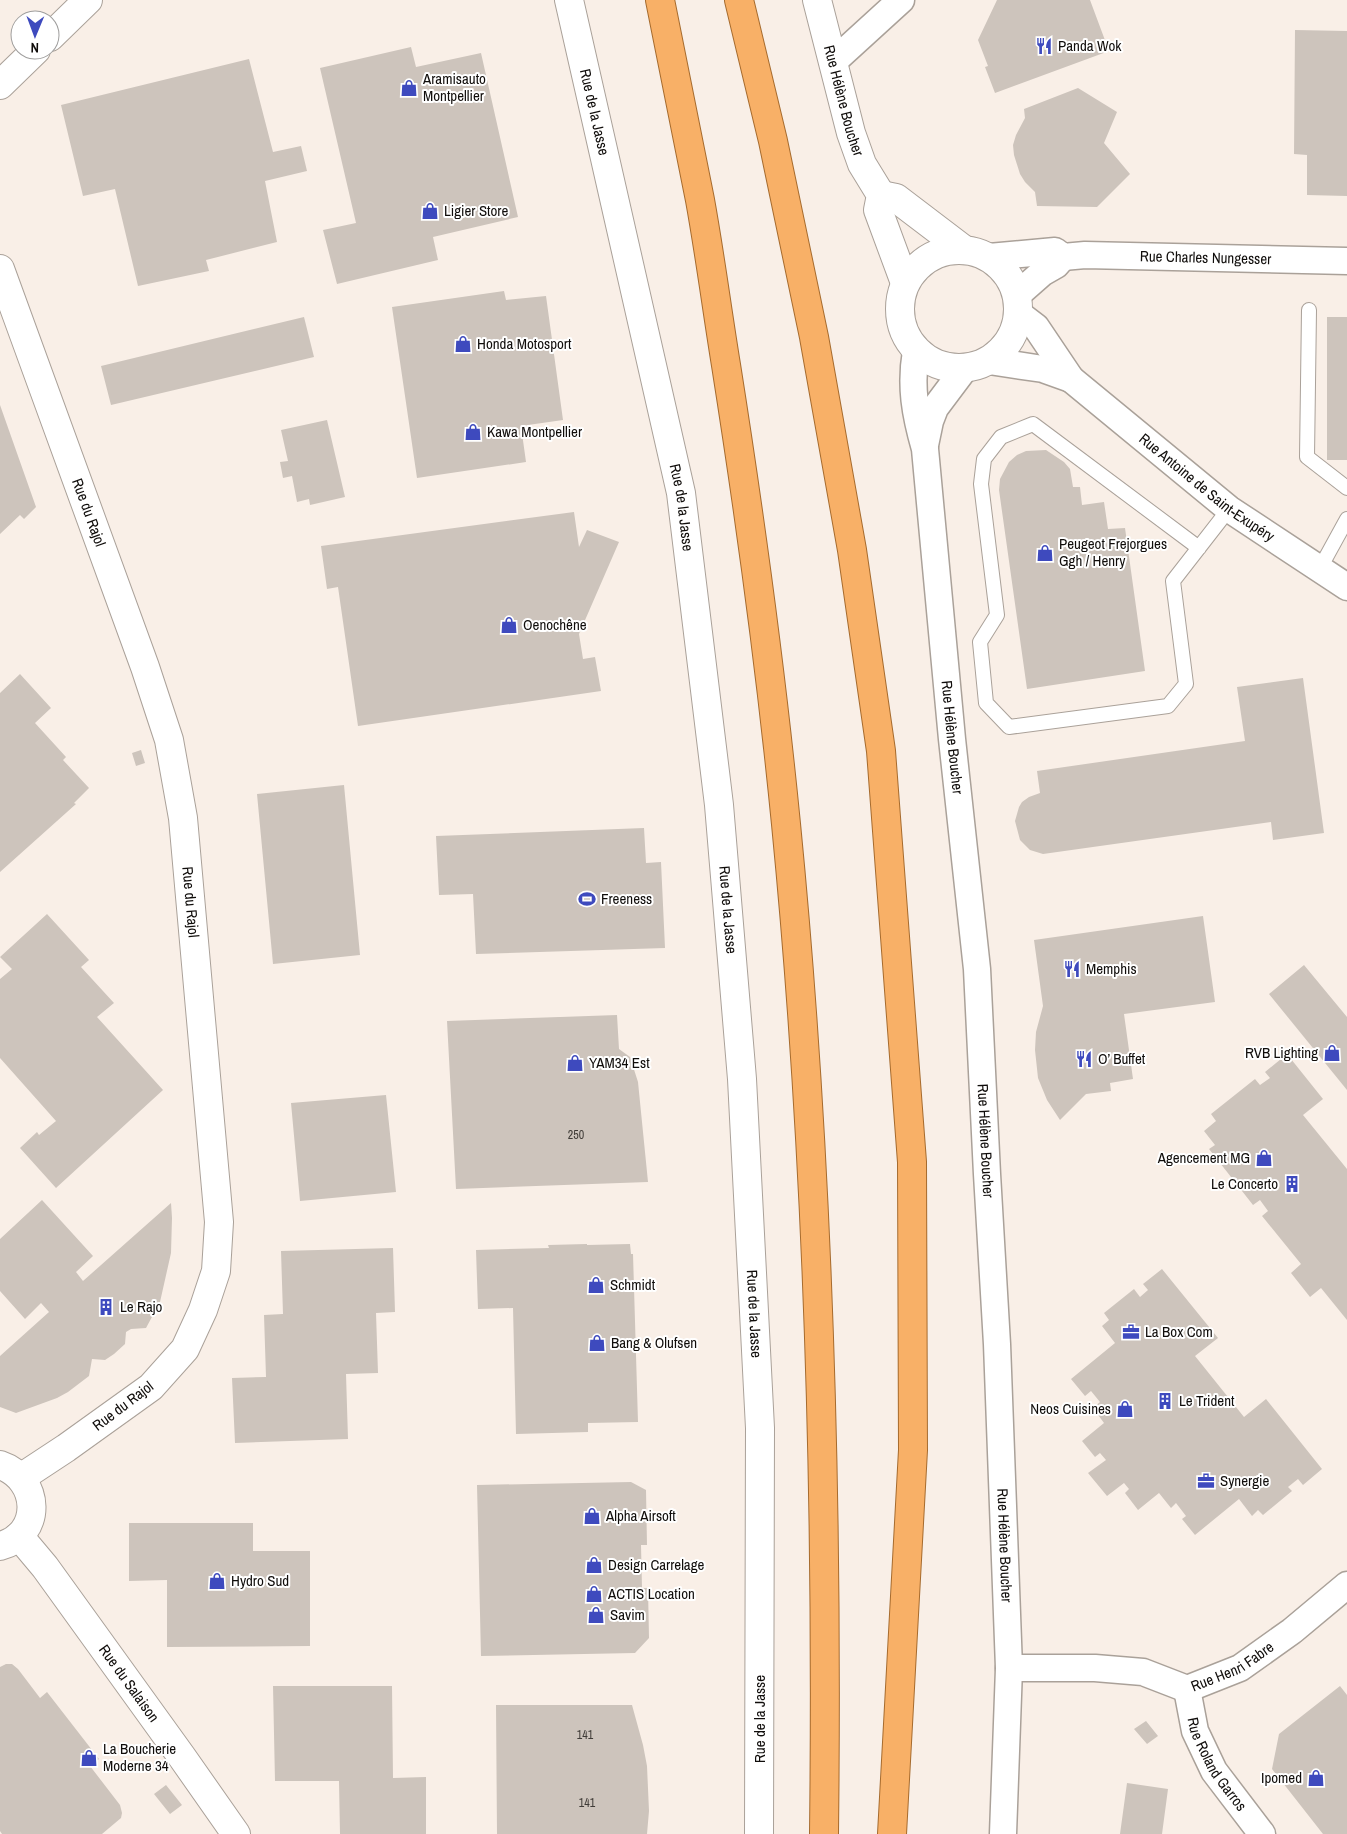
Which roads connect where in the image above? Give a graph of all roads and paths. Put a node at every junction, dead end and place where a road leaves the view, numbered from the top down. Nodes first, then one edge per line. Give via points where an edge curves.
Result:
1 (88, 0) edge
2 (570, 0) edge
3 (660, 0) edge
4 (739, 0) edge
5 (818, 0) edge
6 (901, 0) edge
7 (60, 27) edge
8 (26, 60) edge
9 (833, 62) junction
10 (0, 85) edge
11 (881, 195) junction
12 (963, 249) junction
13 (1063, 256) junction
14 (989, 257) junction
15 (1347, 262) edge
16 (0, 269) edge
17 (905, 283) junction
18 (1018, 305) junction
19 (1309, 310) dead end
20 (916, 351) junction
21 (976, 365) junction
22 (1071, 379) junction
23 (925, 449) junction
24 (1347, 488) edge
25 (1229, 509) junction
26 (1347, 519) edge
27 (1199, 548) junction
28 (1319, 570) junction
29 (1347, 587) edge
30 (11, 1471) edge
31 (9, 1541) edge
32 (1347, 1585) edge
33 (1009, 1668) junction
34 (1187, 1688) junction
35 (236, 1834) edge
36 (759, 1834) edge
37 (824, 1834) edge
38 (892, 1834) edge
39 (1003, 1834) edge
40 (1262, 1834) edge

1 - 7 street
2 - 36 street, Rue de la Jasse via 681,493 719,805 742,1079 760,1428
3 - 37 highway via 700,205 736,432 766,639 786,826 816,1237 825,1711
4 - 38 highway via 773,140 814,337 852,550 882,761 912,1171 913,1450
5 - 9 street, Rue Hélène Boucher
6 - 9 street
8 - 10 street
9 - 11 street, Rue Hélène Boucher via 862,164
11 - 12 street via 896,198
11 - 17 street via 878,210
12 - 14 street
12 - 17 street via 929,257 915,268
13 - 14 street, Rue Charles Nungesser via 1055,251
13 - 15 street, Rue Charles Nungesser
13 - 18 street via 1056,265 1042,272
14 - 18 street via 1002,266 1011,279
16 - 30 street, Rue du Rajol via 169,740 183,818 219,1222 216,1270 203,1310 185,1349 151,1387 66,1448
17 - 20 street via 900,300 900,319
18 - 21 street via 1014,333 1003,349
18 - 22 street, Rue Antoine de Saint-Exupéry
19 - 24 lane via 1307,457
20 - 21 street via 947,367
20 - 23 street, Rue Hélène Boucher via 912,372 913,394
21 - 22 street, Rue Antoine de Saint-Exupéry via 1042,369
21 - 23 street, Rue Hélène Boucher via 935,408
22 - 25 street, Rue Antoine de Saint-Exupéry
23 - 33 street, Rue Hélène Boucher via 951,729 978,969 998,1344
25 - 27 lane
25 - 28 street, Rue Antoine de Saint-Exupéry
26 - 28 lane
27 - 27 lane via 1173,581 1186,684 1168,706 1009,728 986,703 980,642 997,615 981,484 984,459 1001,437 1034,424
28 - 29 street, Rue Antoine de Saint-Exupéry
30 - 31 street via 28,1489 32,1501 26,1526
31 - 35 street, Rue du Salaison via 32,1550
32 - 34 street, Rue Henri Fabre via 1292,1631 1240,1668
33 - 34 street, Rue Henri Fabre via 1095,1668 1143,1672
33 - 39 street, Rue Hélène Boucher
34 - 40 street, Rue Roland Garros via 1195,1731 1214,1771

